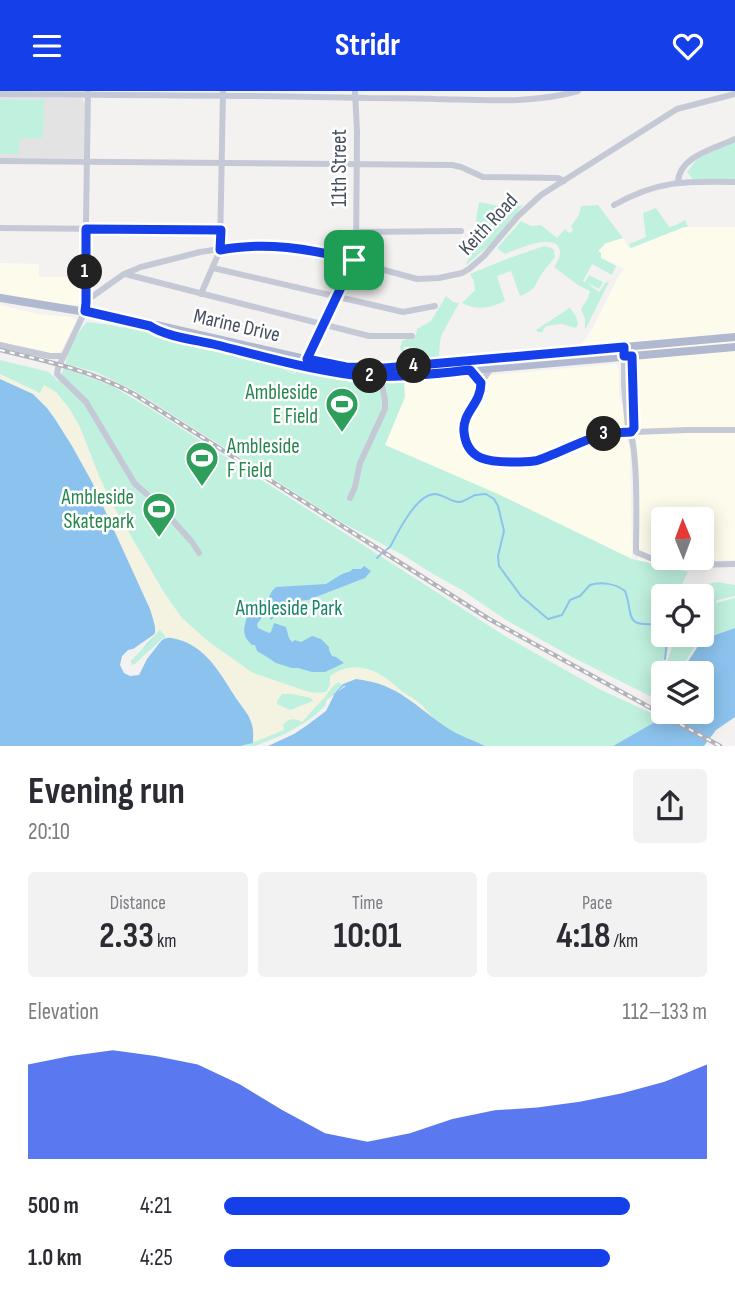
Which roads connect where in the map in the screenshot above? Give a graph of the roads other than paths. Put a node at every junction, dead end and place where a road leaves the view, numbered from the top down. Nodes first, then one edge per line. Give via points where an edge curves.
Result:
1 (578, 91) edge
2 (88, 93) edge
3 (223, 93) edge
4 (0, 94) edge
5 (355, 94) edge
6 (735, 94) edge
7 (735, 139) edge
8 (0, 161) edge
9 (87, 163) junction
10 (222, 164) junction
11 (357, 165) junction
12 (564, 181) junction
13 (678, 182) junction
14 (735, 182) edge
15 (614, 205) dead end
16 (0, 228) edge
17 (86, 229) junction
18 (221, 230) junction
19 (461, 231) dead end
20 (357, 232) junction
21 (220, 250) junction
22 (354, 260) junction
23 (213, 268) junction
24 (124, 274) junction
25 (201, 294) junction
26 (335, 297) junction
27 (0, 298) edge
28 (86, 301) junction
29 (435, 306) dead end
30 (85, 311) junction
31 (323, 323) junction
32 (150, 326) junction
33 (412, 336) dead end
34 (735, 337) edge
35 (0, 345) edge
36 (735, 347) edge
37 (628, 351) junction
38 (63, 356) junction
39 (307, 359) junction
40 (385, 368) junction
41 (491, 369) junction
42 (470, 370) junction
43 (380, 376) junction
44 (481, 383) junction
45 (735, 430) edge
46 (631, 432) junction
47 (350, 498) dead end
48 (199, 553) dead end
49 (735, 564) edge

1 - 5 street via 478,101
2 - 3 street
2 - 4 street
2 - 9 street
3 - 5 street
3 - 10 street
5 - 11 street, 11th Street
6 - 12 street, Keith Road via 677,109
7 - 13 street via 697,155 682,170
8 - 9 street
9 - 10 street
9 - 17 street
10 - 11 street
10 - 18 street
11 - 12 street via 452,165 483,177
11 - 20 street, 11th Street
12 - 22 street, Keith Road via 526,207 484,256 462,273 417,279
13 - 14 street
13 - 15 street
16 - 17 street
17 - 18 street
17 - 28 street
18 - 21 street
19 - 20 street
20 - 22 street, 11th Street
21 - 22 street, Keith Road via 240,246 297,249
21 - 23 street
21 - 24 street, Keith Road via 160,261
22 - 26 street, 11th Street
23 - 25 street
23 - 26 street
24 - 25 street
24 - 28 street, Keith Road
25 - 31 street
26 - 29 street via 403,311
26 - 31 street, 11th Street
27 - 30 main road, Marine Drive
28 - 30 street
30 - 32 main road, Marine Drive
30 - 38 street
31 - 33 street via 369,335
31 - 39 street, 11th Street
32 - 39 main road, Marine Drive
32 - 43 main road, Marine Drive via 298,365
34 - 37 main road, Marine Drive
35 - 38 street
36 - 37 main road, Marine Drive
37 - 40 main road, Marine Drive
37 - 41 main road, Marine Drive
37 - 46 street
38 - 48 street via 57,372 86,402 135,484
39 - 40 main road, Marine Drive
40 - 43 main road
41 - 42 main road, Marine Drive
41 - 44 street
42 - 43 main road, Marine Drive
42 - 44 street
43 - 47 street via 385,409 360,463
44 - 46 street via 480,397 463,428 470,449 482,459 535,461 606,434
45 - 46 street
46 - 49 street via 636,552 662,563

